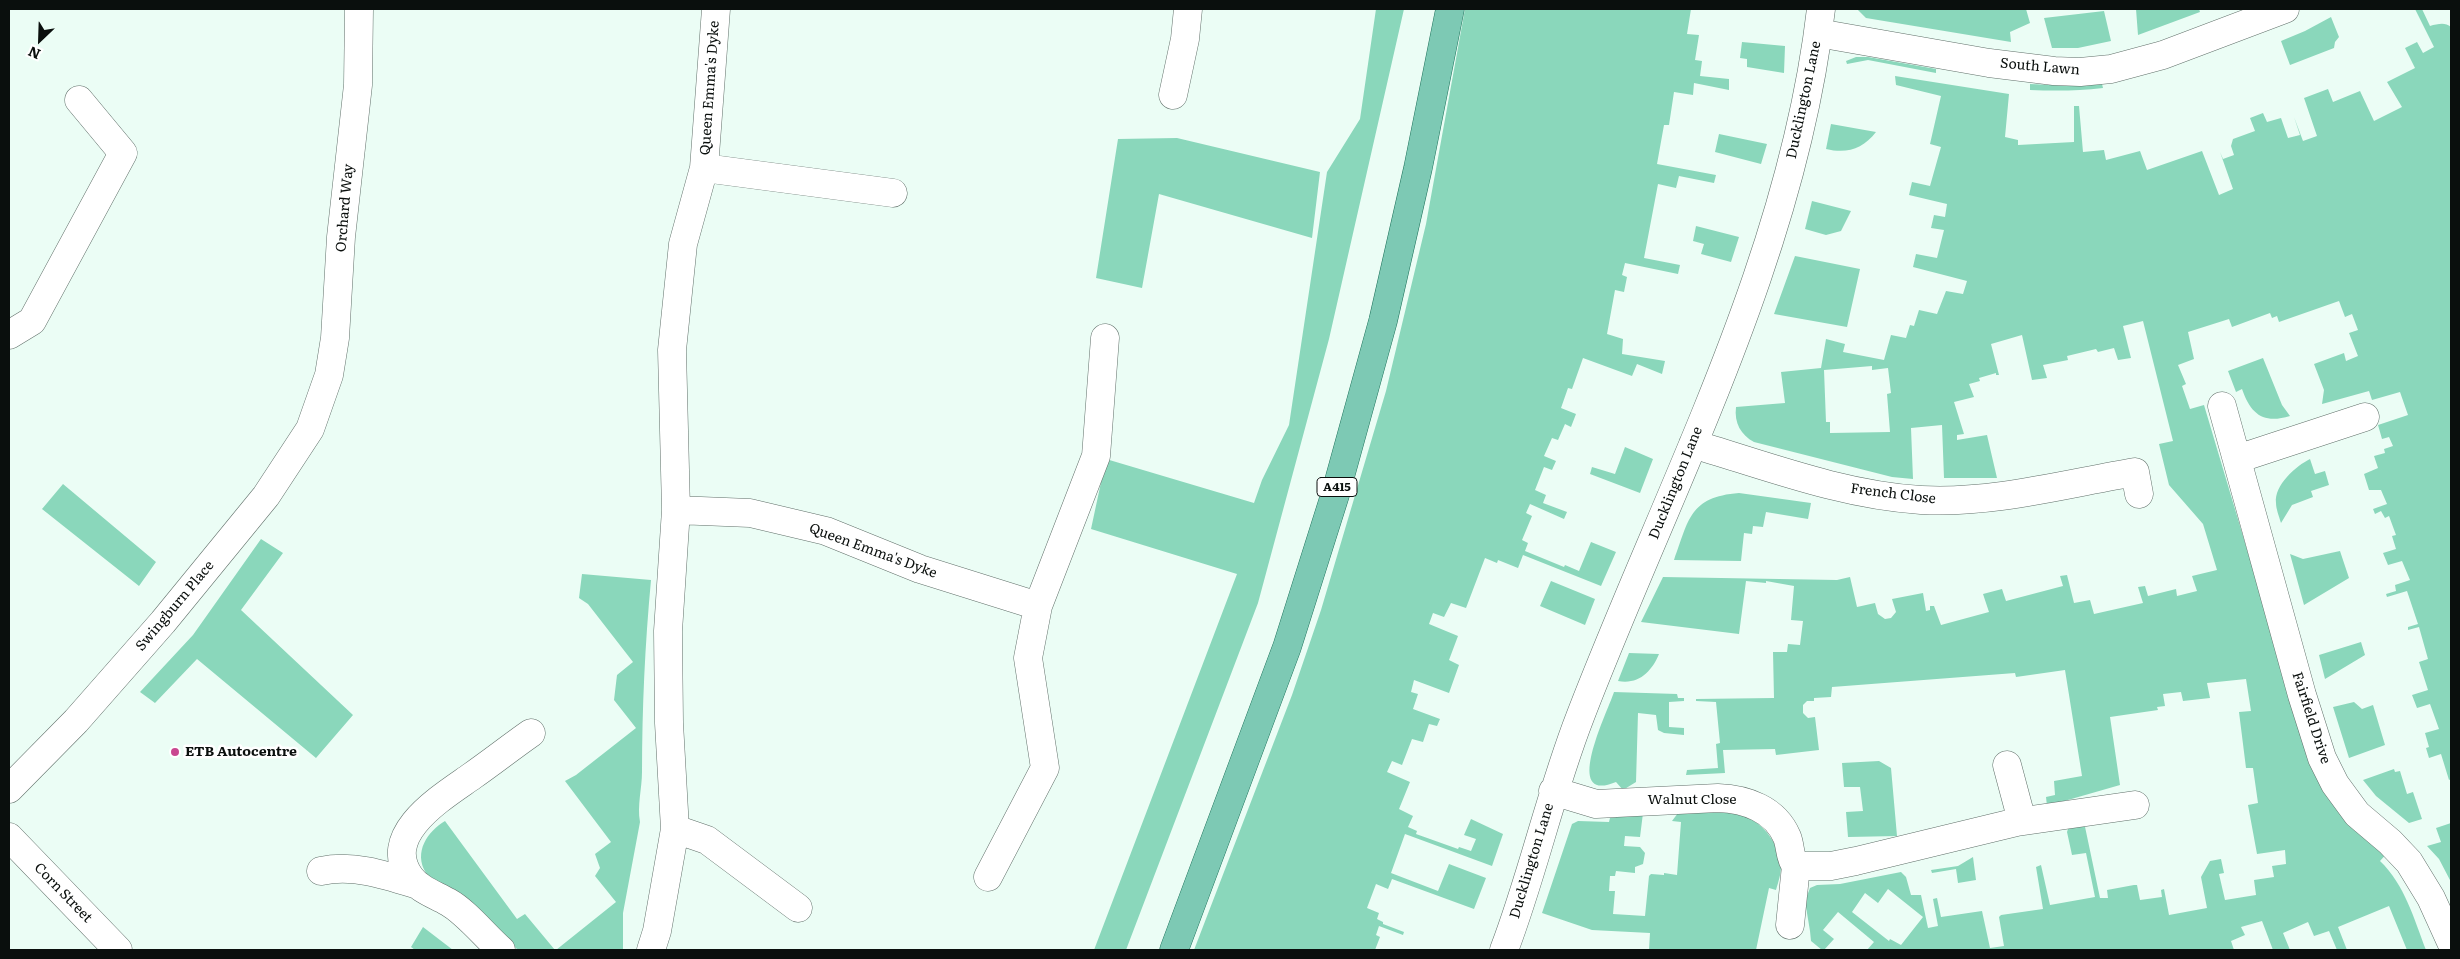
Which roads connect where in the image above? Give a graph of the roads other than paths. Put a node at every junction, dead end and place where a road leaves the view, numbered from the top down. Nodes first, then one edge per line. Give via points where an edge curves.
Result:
1 (359, 9) edge
2 (716, 9) edge
3 (1188, 9) edge
4 (1450, 9) edge
5 (2285, 9) edge
6 (1819, 21) edge
7 (1173, 95) dead end
8 (78, 100) dead end
9 (704, 168) junction
10 (894, 193) dead end
11 (9, 335) edge
12 (1105, 338) dead end
13 (318, 406) joint
14 (2222, 406) dead end
15 (2365, 417) dead end
16 (1693, 444) junction
17 (2237, 459) junction
18 (2139, 494) dead end
19 (676, 510) junction
20 (1038, 606) junction
21 (531, 733) dead end
22 (2007, 765) dead end
23 (9, 789) edge
24 (1553, 791) junction
25 (2135, 805) dead end
26 (2022, 821) junction
27 (675, 828) junction
28 (9, 837) edge
29 (1796, 866) junction
30 (321, 871) dead end
31 (988, 877) dead end
32 (418, 885) junction
33 (798, 908) dead end
34 (1790, 925) dead end
35 (2451, 942) edge
36 (118, 950) edge
37 (501, 950) edge
38 (651, 950) edge
39 (1174, 950) edge
40 (1504, 950) edge

1 - 13 street, Orchard Way via 358,85 341,237 335,338
2 - 9 street, Queen Emma's Dyke
3 - 7 street
4 - 39 main road, A415 via 1383,321 1335,495 1287,647
5 - 6 street, South Lawn via 2163,55 2112,69 2080,72 1989,63
6 - 16 street, Ducklington Lane via 1814,63 1773,229 1753,294
8 - 11 street via 123,153 32,321
9 - 10 street, Queen Emma's Dyke
9 - 19 street, Queen Emma's Dyke via 684,244 672,350
12 - 20 street via 1096,456
13 - 23 street, Swingburn Place via 310,429 266,496 126,664
14 - 17 street, Fairfield Drive
15 - 17 street
16 - 18 street, French Close via 1803,478 1865,493 1905,498 1939,501 2000,496 2134,472
16 - 24 street, Ducklington Lane via 1583,709
17 - 35 street, Fairfield Drive via 2322,758 2335,784 2357,814 2409,862 2431,898
19 - 20 street, Queen Emma's Dyke via 750,513 826,531 920,569
19 - 27 street, Queen Emma's Dyke via 668,631
20 - 31 street via 1028,658 1045,768
21 - 32 street via 416,820 405,840 403,861
22 - 26 street
24 - 29 street, Walnut Close via 1596,804 1718,798 1747,801 1765,811 1778,824 1786,835
24 - 40 street, Ducklington Lane
25 - 26 street
26 - 29 street via 1831,866
27 - 33 street via 707,840
27 - 38 street, Queen Emma's Dyke
28 - 36 street, Corn Street
29 - 34 street, Walnut Close
30 - 32 street via 353,869
32 - 37 street via 449,902

